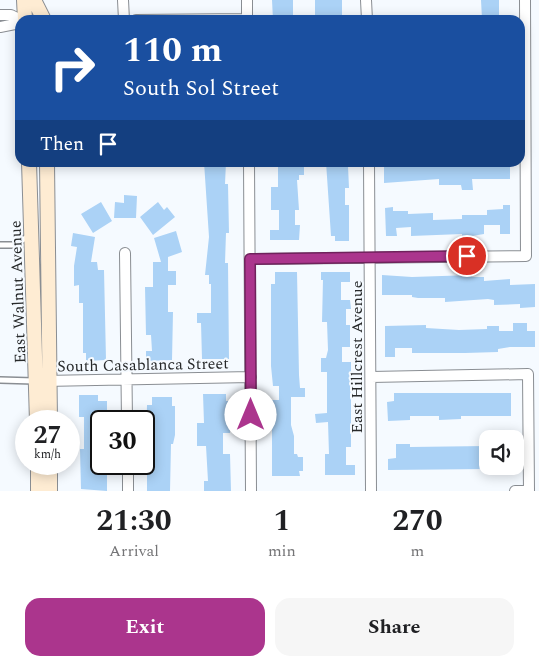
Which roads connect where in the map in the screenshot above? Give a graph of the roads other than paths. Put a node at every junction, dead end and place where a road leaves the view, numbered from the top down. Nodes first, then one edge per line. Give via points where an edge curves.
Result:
1 (24, 0) edge
2 (34, 0) edge
3 (44, 0) edge
4 (123, 0) edge
5 (247, 0) edge
6 (366, 0) edge
7 (525, 0) edge
8 (0, 15) edge
9 (23, 15) edge
10 (42, 15) edge
11 (44, 15) edge
12 (124, 15) edge
13 (248, 15) edge
14 (366, 15) edge
15 (525, 15) edge
16 (15, 17) edge
17 (15, 23) edge
18 (0, 27) edge
19 (29, 167) edge
20 (47, 167) edge
21 (249, 167) edge
22 (369, 167) edge
23 (524, 167) edge
24 (48, 231) junction
25 (32, 233) junction
26 (0, 245) edge
27 (125, 253) dead end
28 (370, 257) junction
29 (250, 259) junction
30 (251, 377) junction
31 (371, 377) junction
32 (127, 379) junction
33 (0, 380) edge
34 (43, 381) junction
35 (39, 410) edge
36 (48, 410) edge
37 (127, 410) edge
38 (38, 475) edge
39 (50, 475) edge
40 (128, 475) edge
41 (38, 491) edge
42 (50, 491) edge
43 (128, 491) edge
44 (251, 491) edge
45 (371, 491) edge
46 (515, 491) edge
47 (529, 491) edge

1 - 9 main road
2 - 10 main road
3 - 11 main road
4 - 12 street
5 - 13 street
6 - 14 street
7 - 15 street
8 - 16 street
17 - 18 street
19 - 25 main road, East Walnut Avenue
20 - 24 main road, East Walnut Avenue
21 - 29 street
22 - 28 street, East Hillcrest Avenue
23 - 28 street via 526,256
24 - 25 main road
24 - 34 main road, East Walnut Avenue
25 - 26 lane via 15,245
25 - 34 main road, East Walnut Avenue
27 - 32 street
28 - 29 street
28 - 31 street, East Hillcrest Avenue
29 - 30 street
30 - 32 street, South Casablanca Street
30 - 44 street
31 - 45 street, East Hillcrest Avenue
31 - 47 street via 528,374
32 - 34 street, South Casablanca Street
32 - 37 street
33 - 34 lane
34 - 35 main road, East Walnut Avenue
34 - 36 main road, East Walnut Avenue
38 - 41 main road
39 - 42 main road
40 - 43 street
46 - 47 street

